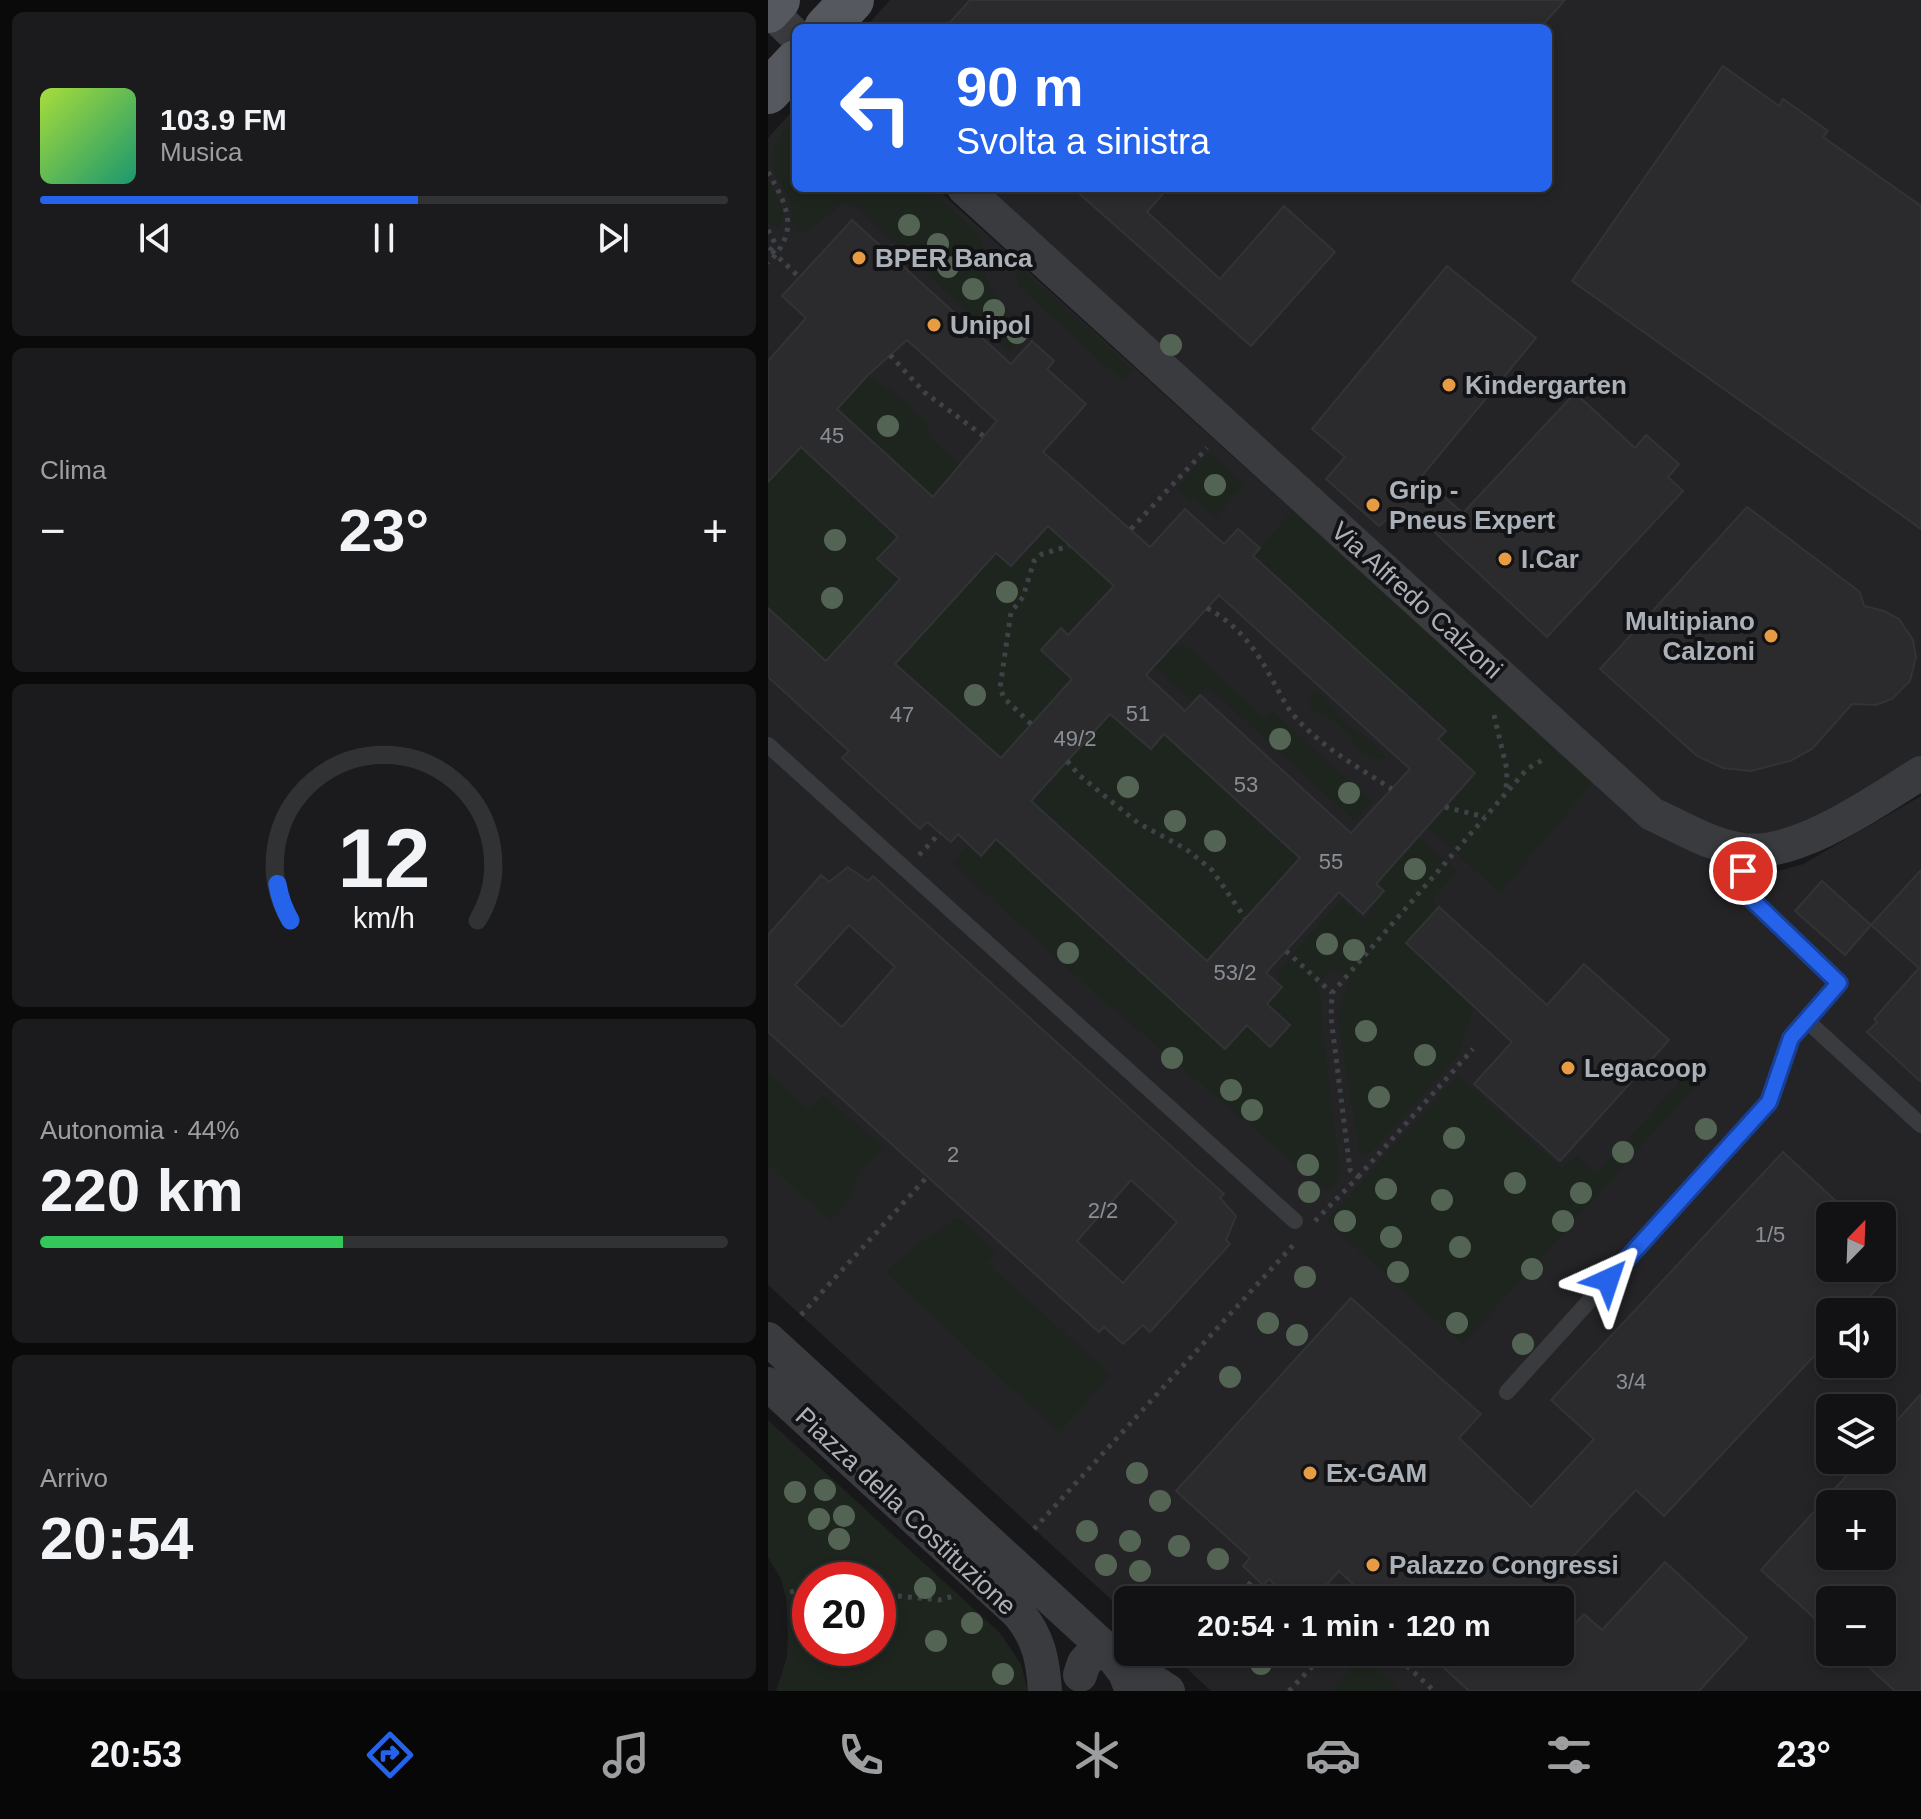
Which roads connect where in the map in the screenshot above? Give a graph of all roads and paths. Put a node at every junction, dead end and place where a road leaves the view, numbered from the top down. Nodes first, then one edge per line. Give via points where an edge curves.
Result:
1 (852, 0) edge
2 (830, 24) edge
3 (792, 66) edge
4 (768, 92) edge
5 (768, 172) edge
6 (968, 192) edge
7 (768, 230) edge
8 (772, 253) edge
9 (768, 263) edge
10 (799, 277) dead end
11 (890, 355) dead end
12 (1227, 427) junction
13 (985, 437) dead end
14 (1131, 529) dead end
15 (1069, 546) dead end
16 (1207, 608) dead end
17 (1504, 680) junction
18 (1031, 724) dead end
19 (1572, 741) junction
20 (768, 745) edge
21 (1067, 761) dead end
22 (1921, 773) edge
23 (1392, 789) dead end
24 (1504, 795) junction
25 (1445, 807) dead end
26 (1485, 817) junction
27 (1746, 851) junction
28 (1245, 918) dead end
29 (1286, 951) dead end
30 (1332, 993) junction
31 (1806, 1020) junction
32 (1473, 1049) dead end
33 (1921, 1125) edge
34 (927, 1177) dead end
35 (1358, 1177) junction
36 (1302, 1228) junction
37 (801, 1315) dead end
38 (768, 1339) edge
39 (768, 1384) edge
40 (1507, 1392) dead end
41 (1034, 1529) dead end
42 (1255, 1578) dead end
43 (1248, 1586) edge
44 (965, 1589) dead end
45 (896, 1596) edge
46 (1049, 1597) junction
47 (1109, 1652) junction
48 (1313, 1666) edge
49 (1407, 1666) edge
50 (1173, 1676) edge
51 (1081, 1683) edge
52 (1045, 1691) edge
53 (1132, 1691) edge
54 (1289, 1691) edge
55 (1434, 1691) edge

1 - 2 main road
3 - 4 main road
5 - 8 path via 788,212 787,237
6 - 12 street, Via Alfredo Calzoni
7 - 8 path via 775,238
8 - 9 path
8 - 10 path
11 - 13 path via 924,392
12 - 14 path
12 - 17 street, Via Alfredo Calzoni
15 - 18 path via 1034,561 1023,597 1011,612 1000,688
16 - 23 path via 1257,650 1297,719
17 - 19 street, Via Alfredo Calzoni
17 - 24 path via 1491,702 1507,770
19 - 24 path via 1527,769
19 - 27 street, Via Alfredo Calzoni via 1652,814 1717,844
20 - 36 lane
21 - 28 path via 1138,823 1212,870
22 - 27 street, Via Alfredo Calzoni via 1841,823 1807,838
24 - 26 path
25 - 26 path
26 - 30 path
27 - 31 lane via 1745,893 1839,983
29 - 30 path
30 - 35 path via 1350,1170
31 - 33 lane
31 - 40 lane via 1791,1038 1769,1102
32 - 35 path
34 - 37 path
35 - 36 path
36 - 41 path
38 - 46 street, Piazza della Costituzione
39 - 52 street, Piazza della Costituzione via 1019,1614 1035,1636
42 - 43 path
44 - 45 path via 939,1600
46 - 47 street, Piazza della Costituzione
46 - 51 street, Piazza della Costituzione via 1078,1659
47 - 50 street, Piazza della Costituzione
47 - 51 street, Piazza della Costituzione via 1091,1655
47 - 53 street, Piazza della Costituzione
48 - 54 path
49 - 55 path

